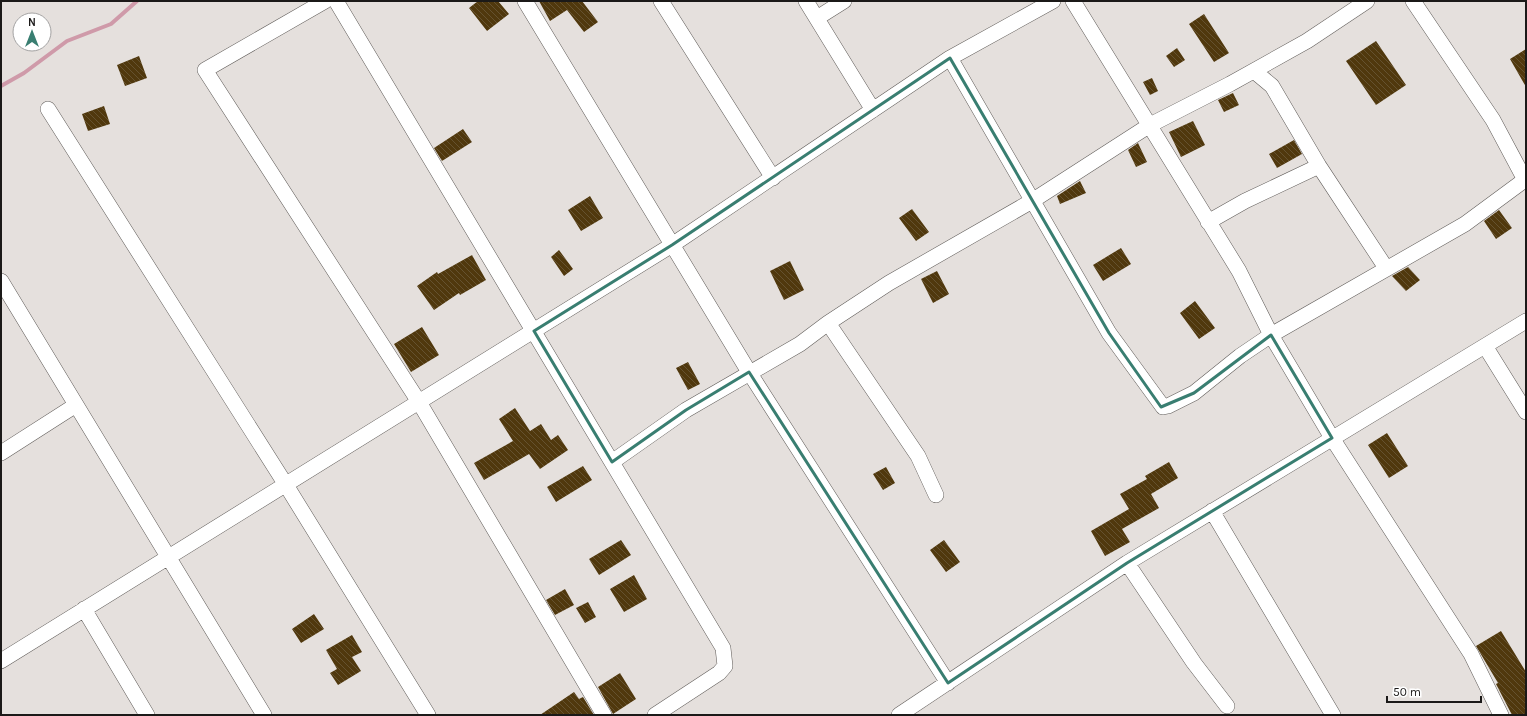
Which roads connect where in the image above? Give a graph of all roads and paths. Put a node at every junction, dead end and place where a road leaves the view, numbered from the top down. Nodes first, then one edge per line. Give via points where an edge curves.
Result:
1 (325, 1) edge
2 (336, 1) edge
3 (525, 1) edge
4 (661, 1) edge
5 (806, 1) edge
6 (844, 1) edge
7 (1053, 1) edge
8 (1367, 1) edge
9 (1413, 1) edge
10 (1077, 2) edge
11 (817, 18) junction
12 (950, 58) junction
13 (1254, 71) junction
14 (48, 109) dead end
15 (873, 110) junction
16 (1150, 125) junction
17 (1319, 166) junction
18 (773, 178) junction
19 (1525, 179) edge
20 (1032, 201) junction
21 (1208, 222) junction
22 (672, 246) junction
23 (1386, 268) junction
24 (1, 281) edge
25 (1526, 321) edge
26 (828, 323) junction
27 (534, 331) junction
28 (1271, 335) junction
29 (1485, 346) junction
30 (749, 372) junction
31 (419, 402) junction
32 (76, 405) junction
33 (1526, 412) edge
34 (1332, 438) junction
35 (1, 453) edge
36 (612, 462) junction
37 (286, 485) junction
38 (936, 495) dead end
39 (1212, 511) junction
40 (169, 557) junction
41 (1127, 563) junction
42 (84, 609) junction
43 (1, 661) edge
44 (948, 683) junction
45 (1227, 706) dead end
46 (147, 715) edge
47 (264, 715) edge
48 (428, 715) edge
49 (604, 715) edge
50 (655, 715) edge
51 (899, 715) edge
52 (1333, 715) edge
53 (1501, 715) edge

1 - 31 street via 205,70
2 - 27 street
3 - 22 street
4 - 18 street
5 - 11 street
6 - 11 street
7 - 12 street
8 - 13 street via 1307,41
9 - 19 street via 1493,120
10 - 16 street
11 - 15 street
12 - 15 street
12 - 20 street
13 - 16 street
13 - 17 street via 1272,86
14 - 37 street
15 - 18 street
16 - 20 street
16 - 21 street
17 - 21 street
17 - 23 street
18 - 22 street
19 - 23 street via 1465,224
20 - 26 street via 888,283
20 - 28 street via 1109,333 1163,407 1194,393
21 - 28 street via 1239,271
22 - 27 street
22 - 30 street
23 - 28 street
24 - 32 street
25 - 29 street
26 - 30 street via 800,344
26 - 38 street via 918,456
27 - 31 street
27 - 36 street
28 - 34 street
29 - 33 street
29 - 34 street
30 - 36 street via 686,410
30 - 44 street
31 - 37 street
31 - 49 street
32 - 35 street
32 - 40 street
34 - 39 street
34 - 53 street via 1471,654
36 - 50 street via 722,648 725,658 725,666 719,673
37 - 40 street
37 - 48 street
39 - 41 street
39 - 52 street
40 - 42 street
40 - 47 street
41 - 44 street
41 - 45 street via 1194,663
42 - 43 street
42 - 46 street
44 - 51 street

